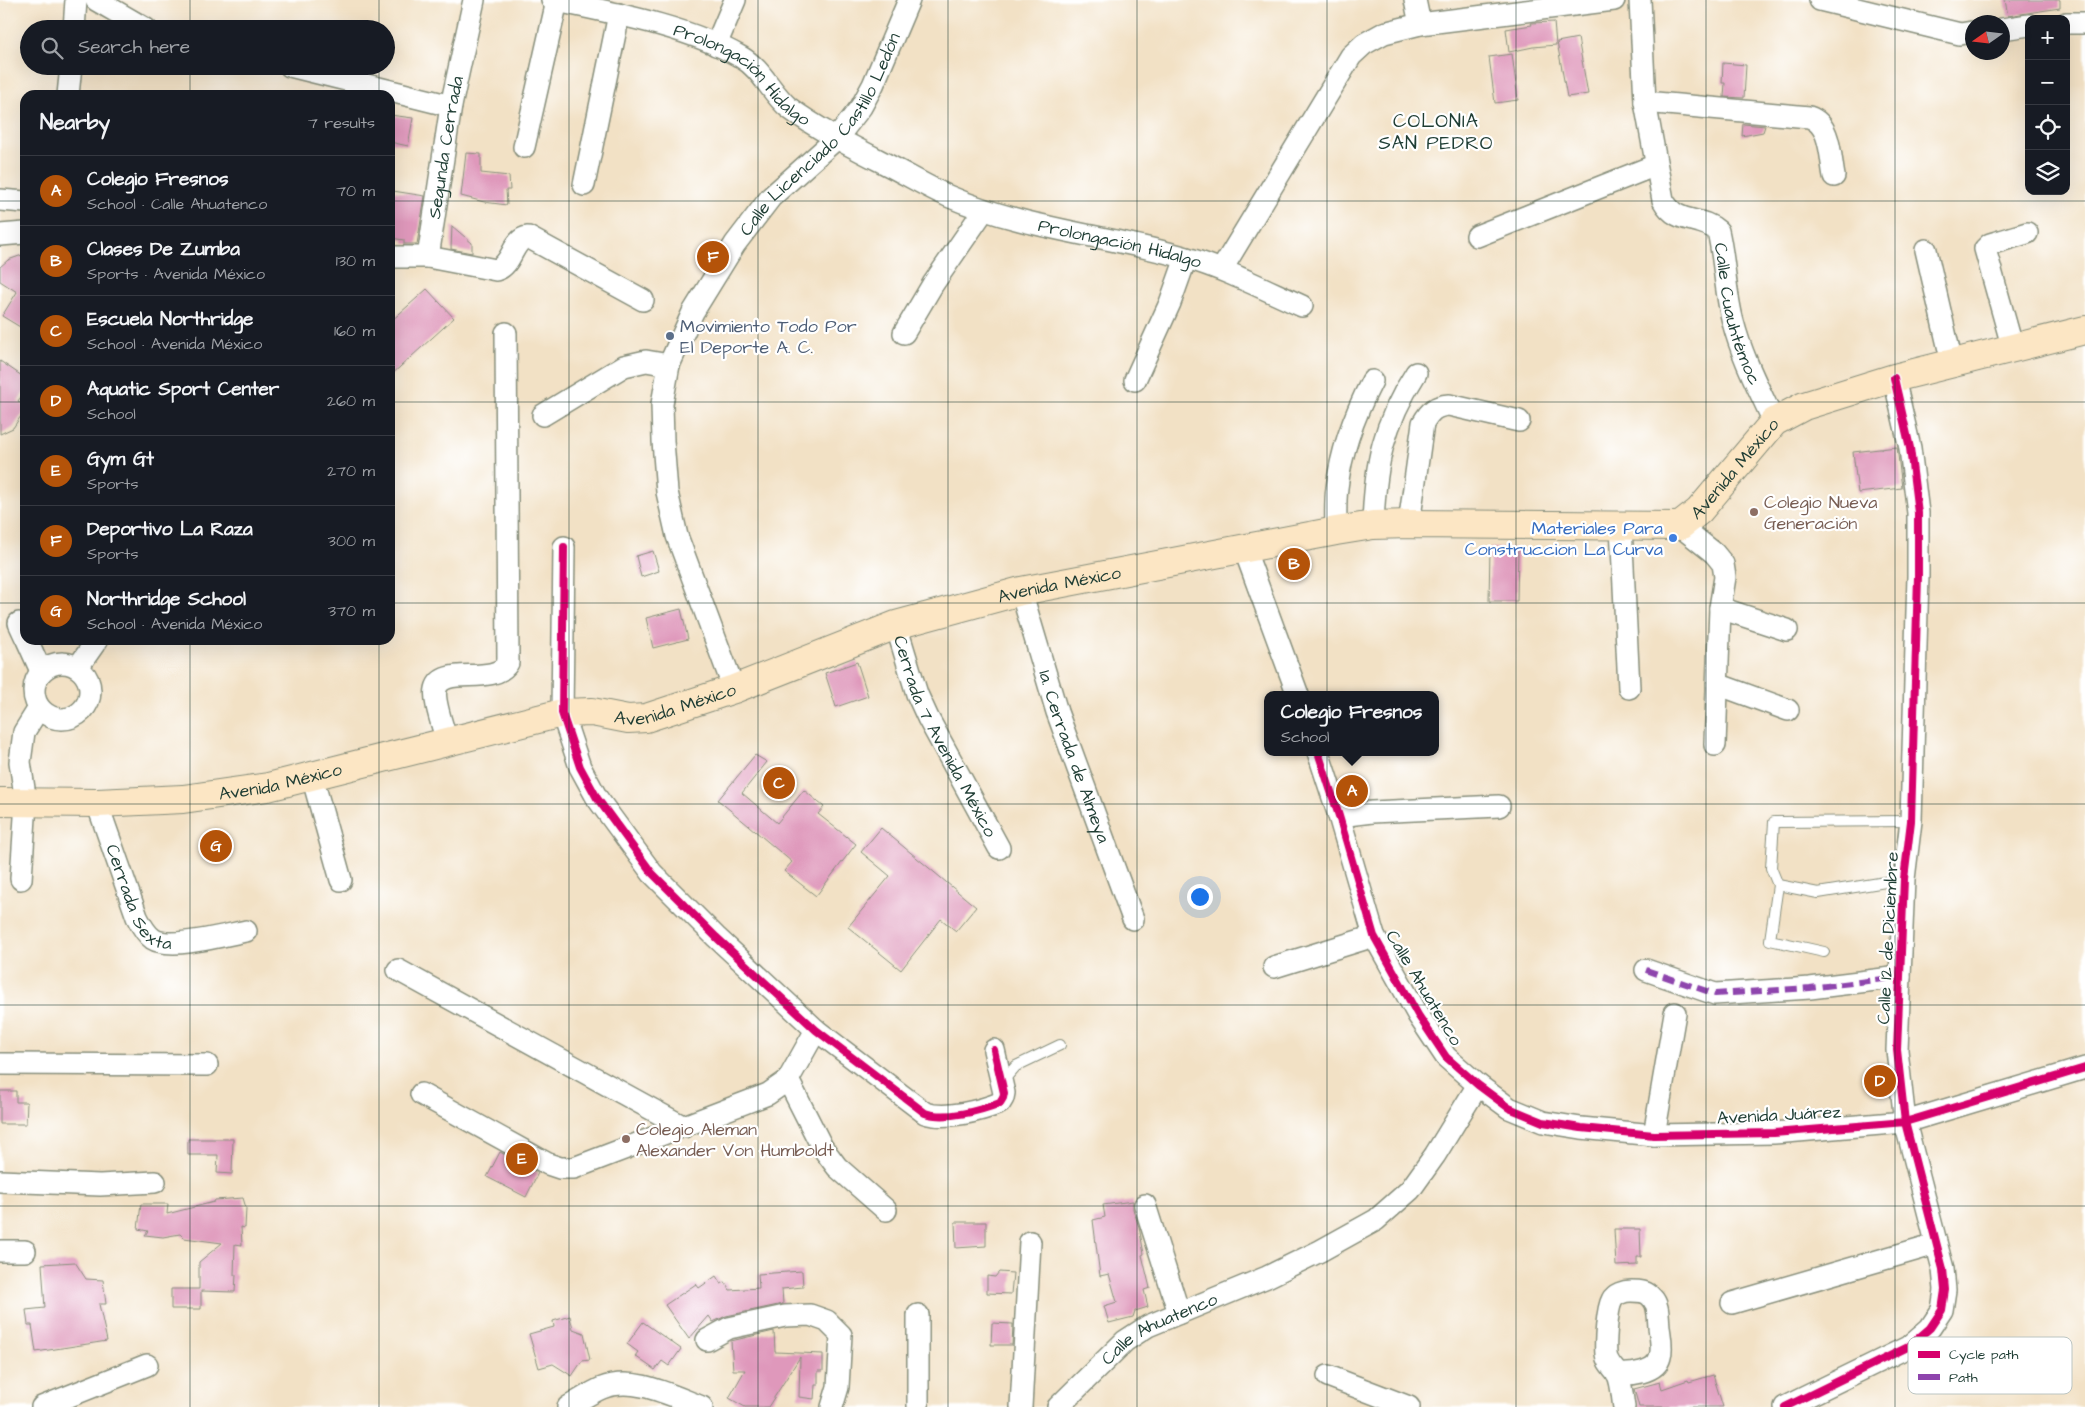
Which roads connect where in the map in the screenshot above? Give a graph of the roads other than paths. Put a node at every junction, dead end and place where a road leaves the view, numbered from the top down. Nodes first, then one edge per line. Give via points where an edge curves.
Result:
1 (76, 0) edge
2 (96, 0) edge
3 (474, 0) edge
4 (555, 0) edge
5 (735, 0) edge
6 (910, 0) edge
7 (1415, 0) edge
8 (1614, 0) edge
9 (1640, 0) edge
10 (1820, 0) edge
11 (618, 14) junction
12 (75, 20) edge
13 (130, 20) edge
14 (2070, 23) edge
15 (2085, 23) edge
16 (1420, 24) junction
17 (2025, 26) edge
18 (2010, 28) edge
19 (1965, 33) edge
20 (716, 45) junction
21 (70, 75) edge
22 (326, 75) edge
23 (69, 90) edge
24 (387, 90) edge
25 (395, 92) edge
26 (1645, 102) junction
27 (451, 106) junction
28 (837, 138) junction
29 (524, 147) dead end
30 (1656, 165) junction
31 (1834, 176) dead end
32 (584, 185) dead end
33 (0, 200) edge
34 (20, 202) edge
35 (984, 210) junction
36 (20, 233) edge
37 (2026, 233) dead end
38 (0, 235) edge
39 (1477, 236) dead end
40 (1926, 250) dead end
41 (395, 257) edge
42 (428, 257) junction
43 (1186, 258) junction
44 (1222, 269) junction
45 (643, 300) dead end
46 (1302, 306) dead end
47 (2085, 330) edge
48 (506, 333) dead end
49 (904, 333) dead end
50 (2013, 349) junction
51 (1952, 363) junction
52 (669, 365) junction
53 (1416, 373) dead end
54 (1894, 378) junction
55 (1135, 380) dead end
56 (1372, 381) dead end
57 (543, 415) dead end
58 (1518, 421) dead end
59 (1774, 422) junction
60 (1409, 524) junction
61 (1373, 525) junction
62 (1621, 526) junction
63 (1680, 526) junction
64 (1336, 531) junction
65 (564, 546) dead end
66 (1244, 548) junction
67 (1020, 592) junction
68 (1720, 608) junction
69 (896, 625) junction
70 (1787, 630) dead end
71 (29, 645) edge
72 (93, 645) edge
73 (78, 667) junction
74 (41, 671) junction
75 (1717, 684) junction
76 (734, 688) junction
77 (1629, 688) dead end
78 (1297, 691) edge
79 (39, 708) junction
80 (1788, 710) dead end
81 (562, 713) junction
82 (447, 742) junction
83 (1715, 745) dead end
84 (1319, 756) edge
85 (312, 776) junction
86 (13, 802) edge
87 (97, 803) junction
88 (1499, 806) dead end
89 (1339, 816) junction
90 (1910, 821) junction
91 (998, 848) dead end
92 (21, 878) dead end
93 (1904, 879) junction
94 (341, 880) dead end
95 (1778, 886) junction
96 (1132, 919) dead end
97 (246, 932) dead end
98 (1374, 936) junction
99 (1824, 952) dead end
100 (1274, 967) dead end
101 (398, 970) dead end
102 (1646, 970) dead end
103 (1900, 977) junction
104 (1675, 1013) dead end
105 (816, 1030) junction
106 (1060, 1045) dead end
107 (994, 1050) dead end
108 (0, 1064) edge
109 (207, 1065) dead end
110 (2085, 1068) edge
111 (788, 1080) junction
112 (1002, 1082) junction
113 (1478, 1085) junction
114 (421, 1094) dead end
115 (1905, 1122) junction
116 (684, 1127) junction
117 (1654, 1134) junction
118 (0, 1181) edge
119 (155, 1182) dead end
120 (1145, 1205) dead end
121 (886, 1210) dead end
122 (1030, 1242) dead end
123 (1936, 1244) junction
124 (0, 1251) edge
125 (24, 1251) dead end
126 (1732, 1303) dead end
127 (1179, 1313) junction
128 (918, 1315) dead end
129 (1920, 1337) edge
130 (707, 1340) dead end
131 (1908, 1347) edge
132 (147, 1365) dead end
133 (1617, 1374) dead end
134 (1328, 1376) dead end
135 (42, 1407) edge
136 (568, 1407) edge
137 (702, 1407) edge
138 (832, 1407) edge
139 (918, 1407) edge
140 (1021, 1407) edge
141 (1058, 1407) edge
142 (1409, 1407) edge
143 (1624, 1407) edge
144 (1785, 1407) edge

1 - 12 street
2 - 13 street
3 - 27 street, Segunda Cerrada
4 - 11 street, Prolongación Hidalgo
4 - 29 street
5 - 20 street
6 - 28 street, Calle Licenciado Castillo Ledón via 874,85
7 - 16 street
8 - 16 street, Prolongación Hidalgo
9 - 26 street, Calle Cuauhtémoc
10 - 19 street
11 - 20 street, Prolongación Hidalgo
11 - 32 street
14 - 15 street
16 - 44 street, Prolongación Hidalgo via 1384,33 1351,56
17 - 18 street
20 - 28 street, Prolongación Hidalgo via 743,58 758,70 775,95 789,108
21 - 23 street
22 - 24 street
25 - 27 street
26 - 30 street, Calle Cuauhtémoc
26 - 31 street via 1809,116 1816,119 1825,131
27 - 42 street, Segunda Cerrada
28 - 35 street, Prolongación Hidalgo via 947,195
28 - 52 street, Calle Licenciado Castillo Ledón via 771,197 735,244 693,312
30 - 39 street
30 - 59 street, Calle Cuauhtémoc via 1667,208 1683,219 1710,224 1718,231 1726,287 1740,347
33 - 34 street
35 - 43 street, Prolongación Hidalgo
35 - 49 street
36 - 38 street
37 - 50 street via 1990,244 1985,249
40 - 51 street
41 - 42 street
42 - 45 street via 496,270 506,264 521,240 528,237
43 - 44 street, Prolongación Hidalgo
43 - 55 street via 1170,303
44 - 46 street
47 - 50 main road, Avenida México
48 - 82 street via 508,663 500,672 450,676 440,681 436,700
50 - 51 main road, Avenida México
51 - 54 main road, Avenida México
52 - 57 street via 646,361 624,366
52 - 76 street, Calle Licenciado Castillo Ledón via 662,404 667,492 677,536
53 - 61 street via 1400,398 1386,432 1377,466
54 - 59 main road, Avenida México via 1804,406
54 - 90 street, Calle 12 de Diciembre via 1910,448 1918,513
56 - 64 street via 1359,406 1341,464 1336,490
58 - 60 street via 1449,405 1437,406 1430,412 1423,423
59 - 63 main road, Avenida México via 1699,511
60 - 61 main road, Avenida México
60 - 62 main road, Avenida México
61 - 64 main road, Avenida México
62 - 63 main road, Avenida México
62 - 77 street
63 - 68 street via 1723,564 1725,577
64 - 66 main road, Avenida México
65 - 81 street
66 - 67 main road, Avenida México
66 - 78 street
67 - 69 main road, Avenida México
67 - 96 street, 1a. Cerrada de Almeya via 1057,712
68 - 70 street
68 - 75 street
69 - 76 main road, Avenida México
69 - 91 street, Cerrada 7 Avenida México via 917,694
71 - 74 street
72 - 73 street
73 - 74 street via 66,662 52,663
73 - 79 street via 88,677 91,691 87,705 77,715 64,720 50,717
74 - 79 street via 34,682 34,696
75 - 80 street
75 - 83 street
76 - 81 main road, Avenida México via 646,718 628,719 592,712
79 - 86 street via 24,732
81 - 82 main road, Avenida México
81 - 105 street via 580,767 597,798 652,873 716,938
82 - 85 main road, Avenida México
84 - 89 street, Calle Ahuatenco
85 - 87 main road, Avenida México via 268,787 183,799
85 - 94 street
86 - 87 main road, Avenida México
86 - 92 street
87 - 97 street, Cerrada Sexta via 137,917 154,940 182,943
88 - 89 street
89 - 98 street, Calle Ahuatenco
90 - 93 street, Calle 12 de Diciembre
90 - 95 lane via 1774,822 1771,868
93 - 95 lane via 1818,893
93 - 103 street, Calle 12 de Diciembre
95 - 99 lane via 1770,940
98 - 100 street
98 - 113 street, Calle Ahuatenco via 1418,1015 1446,1057
101 - 116 street
102 - 103 street via 1715,994 1810,988
103 - 115 street, Calle 12 de Diciembre via 1897,1050
104 - 117 street
105 - 111 street
105 - 112 street via 932,1116 949,1116 1000,1103 1004,1098
106 - 112 lane via 1016,1066
107 - 112 street
108 - 109 street
110 - 115 street, Avenida Juárez
111 - 116 street via 768,1094
111 - 121 street via 822,1147 837,1167
113 - 117 street, Avenida Juárez via 1509,1108 1544,1122
113 - 127 street, Calle Ahuatenco via 1410,1190 1376,1220 1320,1251
114 - 116 street via 560,1168 574,1168
115 - 117 street, Avenida Juárez via 1774,1133
115 - 123 street, Calle 12 de Diciembre
118 - 119 street via 100,1185
120 - 127 street
122 - 140 street
123 - 126 street
123 - 129 street, Calle 12 de Diciembre via 1945,1290 1942,1310
124 - 125 street
127 - 141 street, Calle Ahuatenco via 1148,1326 1125,1341
128 - 139 street
130 - 138 street via 729,1328 785,1316 810,1315 827,1321 842,1335 838,1387
131 - 144 street, Calle 12 de Diciembre
132 - 135 street
133 - 143 street
134 - 142 street
136 - 137 street via 603,1388 622,1384 642,1386

